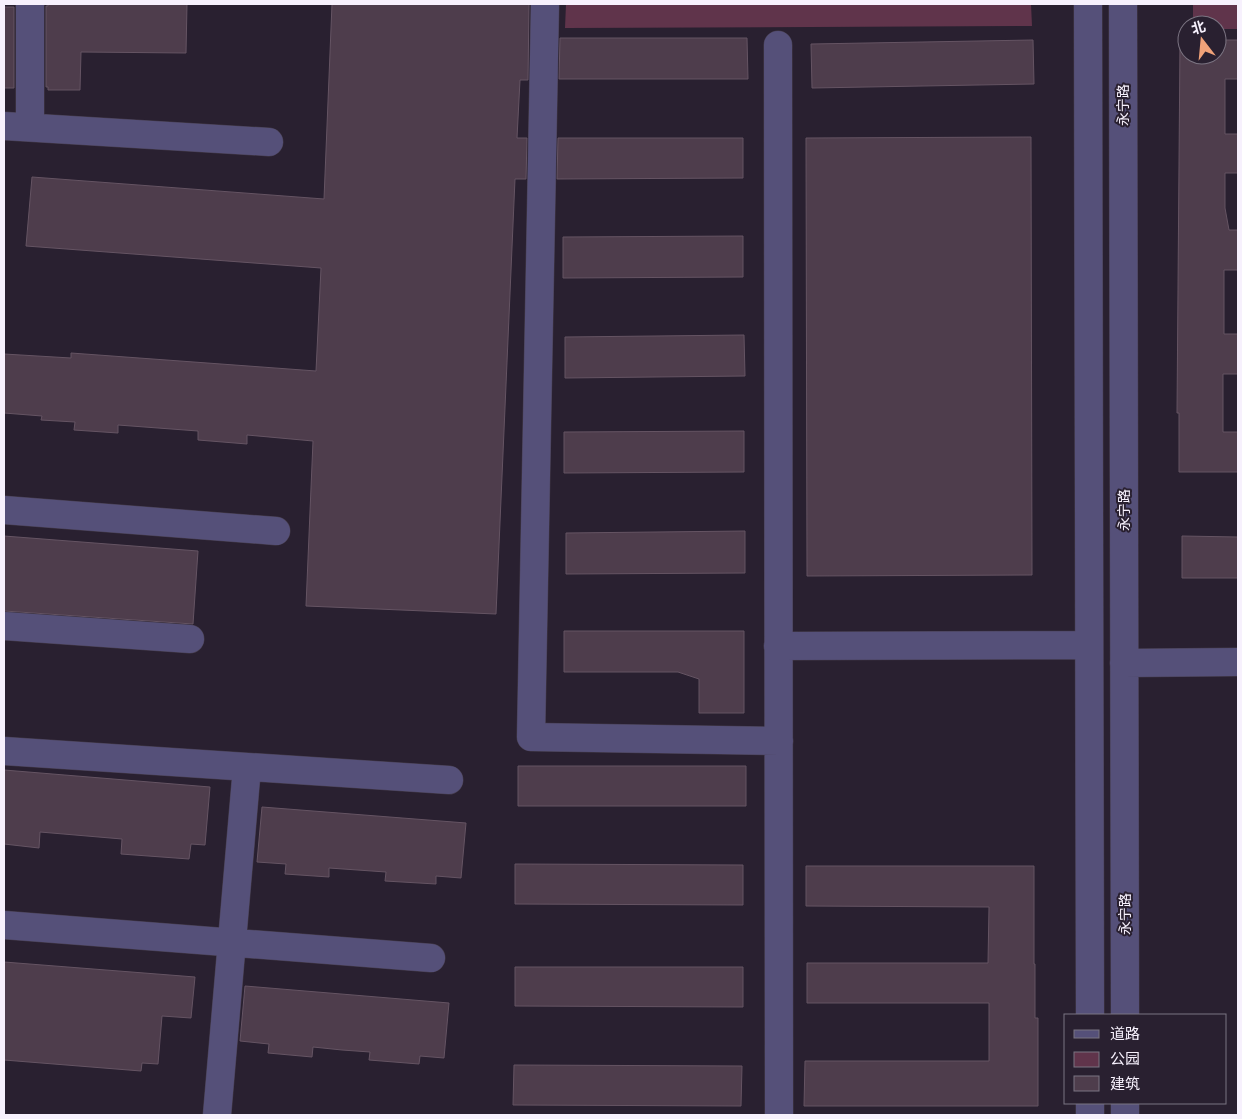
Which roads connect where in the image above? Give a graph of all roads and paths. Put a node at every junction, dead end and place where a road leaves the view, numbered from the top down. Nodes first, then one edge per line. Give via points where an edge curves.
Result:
1 (30, 4) edge
2 (545, 4) edge
3 (1088, 4) edge
4 (1123, 4) edge
5 (778, 45) dead end
6 (17, 127) edge
7 (269, 142) dead end
8 (4, 510) edge
9 (276, 531) dead end
10 (4, 626) edge
11 (190, 639) dead end
12 (1089, 645) junction
13 (778, 646) junction
14 (1238, 662) edge
15 (1124, 663) junction
16 (779, 741) junction
17 (4, 751) edge
18 (247, 767) junction
19 (449, 780) dead end
20 (4, 925) edge
21 (232, 942) junction
22 (431, 958) dead end
23 (1090, 1014) edge
24 (1125, 1014) edge
25 (217, 1115) edge
26 (779, 1115) edge

1 - 6 street
2 - 16 street via 531,737
3 - 12 street
4 - 15 street, 永宁路
5 - 13 street
6 - 7 street
8 - 9 street
10 - 11 street
12 - 13 street
12 - 23 street
13 - 16 street
14 - 15 street
15 - 24 street, 永宁路
16 - 26 street
17 - 18 street
18 - 19 street
18 - 21 street
20 - 21 street
21 - 22 street
21 - 25 street

